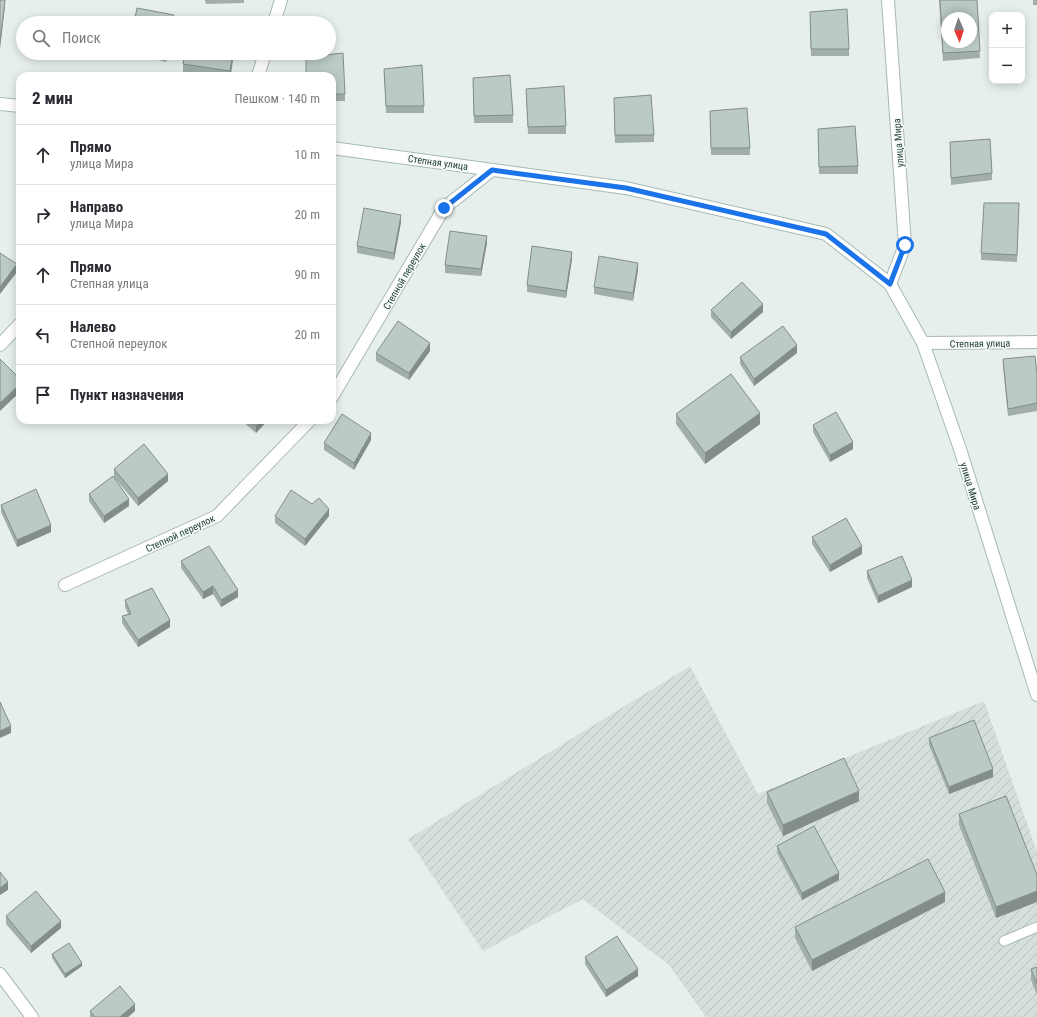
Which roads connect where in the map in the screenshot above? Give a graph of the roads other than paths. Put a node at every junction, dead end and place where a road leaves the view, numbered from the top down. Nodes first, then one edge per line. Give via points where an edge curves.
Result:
1 (281, 0) edge
2 (888, 0) edge
3 (276, 16) edge
4 (263, 60) edge
5 (259, 72) edge
6 (0, 104) edge
7 (16, 106) edge
8 (336, 149) edge
9 (492, 170) junction
10 (826, 234) joint
11 (890, 284) junction
12 (16, 328) edge
13 (1037, 342) edge
14 (924, 343) junction
15 (0, 345) edge
16 (336, 390) edge
17 (306, 424) edge
18 (65, 585) dead end
19 (1037, 695) edge
20 (1037, 927) edge
21 (1004, 940) dead end
22 (0, 974) edge
23 (32, 1017) edge

1 - 3 street
2 - 11 street, улица Мира via 905,245
4 - 5 street
6 - 7 street
8 - 9 street, Степная улица
9 - 10 street, Степная улица via 626,188
9 - 16 street, Степной переулок via 444,208
10 - 11 street, улица Мира
11 - 14 street, улица Мира
12 - 15 street
13 - 14 street, Степная улица
14 - 19 street, улица Мира
17 - 18 street, Степной переулок via 217,516
20 - 21 lane
22 - 23 street

